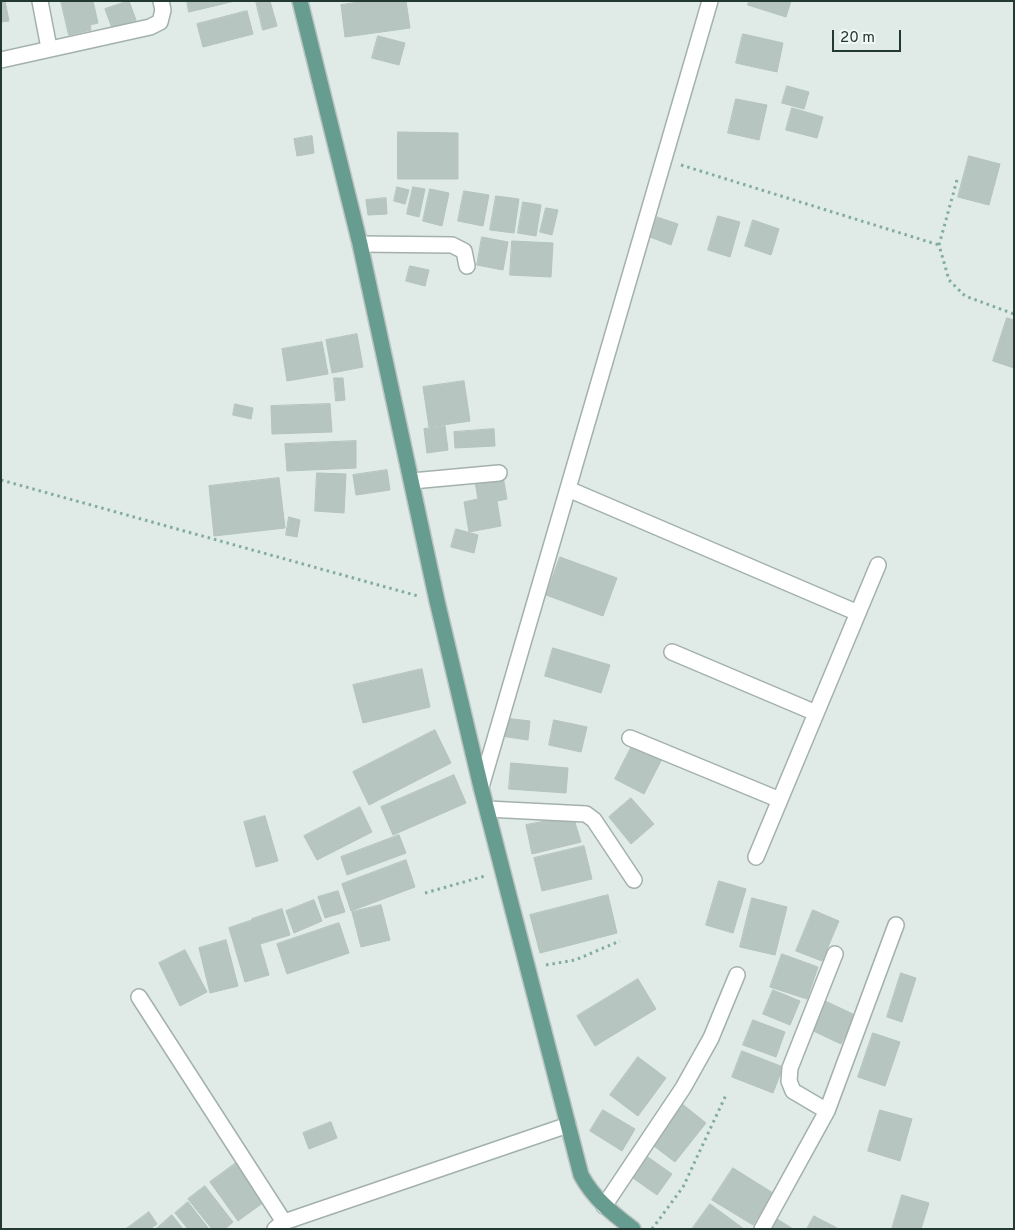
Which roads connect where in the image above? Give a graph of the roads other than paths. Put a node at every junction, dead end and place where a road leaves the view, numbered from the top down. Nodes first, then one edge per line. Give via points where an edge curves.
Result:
1 (40, 1) edge
2 (162, 1) edge
3 (300, 1) edge
4 (710, 1) edge
5 (49, 48) junction
6 (1, 60) edge
7 (360, 244) junction
8 (467, 266) dead end
9 (499, 473) dead end
10 (412, 481) junction
11 (568, 489) junction
12 (878, 565) dead end
13 (858, 613) junction
14 (672, 652) dead end
15 (816, 713) junction
16 (630, 738) dead end
17 (481, 787) junction
18 (780, 800) junction
19 (487, 809) junction
20 (756, 857) dead end
21 (634, 880) dead end
22 (896, 925) dead end
23 (835, 954) dead end
24 (737, 975) dead end
25 (138, 997) dead end
26 (827, 1111) junction
27 (568, 1125) junction
28 (604, 1206) junction
29 (279, 1225) edge
30 (633, 1229) edge
31 (762, 1229) edge

1 - 5 street
2 - 5 street via 160,22 150,27
3 - 7 main road
4 - 11 street
5 - 6 street
7 - 8 street via 452,245 464,251
7 - 10 main road
9 - 10 street
10 - 17 main road
11 - 13 street
11 - 17 street
12 - 13 street
13 - 15 street
14 - 15 street
15 - 18 street
16 - 18 street
17 - 19 main road
18 - 20 street
19 - 21 street via 586,814 594,820
19 - 27 main road
22 - 26 street
23 - 26 street via 790,1068 788,1081 793,1091
24 - 28 street via 707,1047
25 - 29 street
26 - 31 street
27 - 28 main road via 582,1175 590,1191
27 - 29 street
28 - 30 main road

